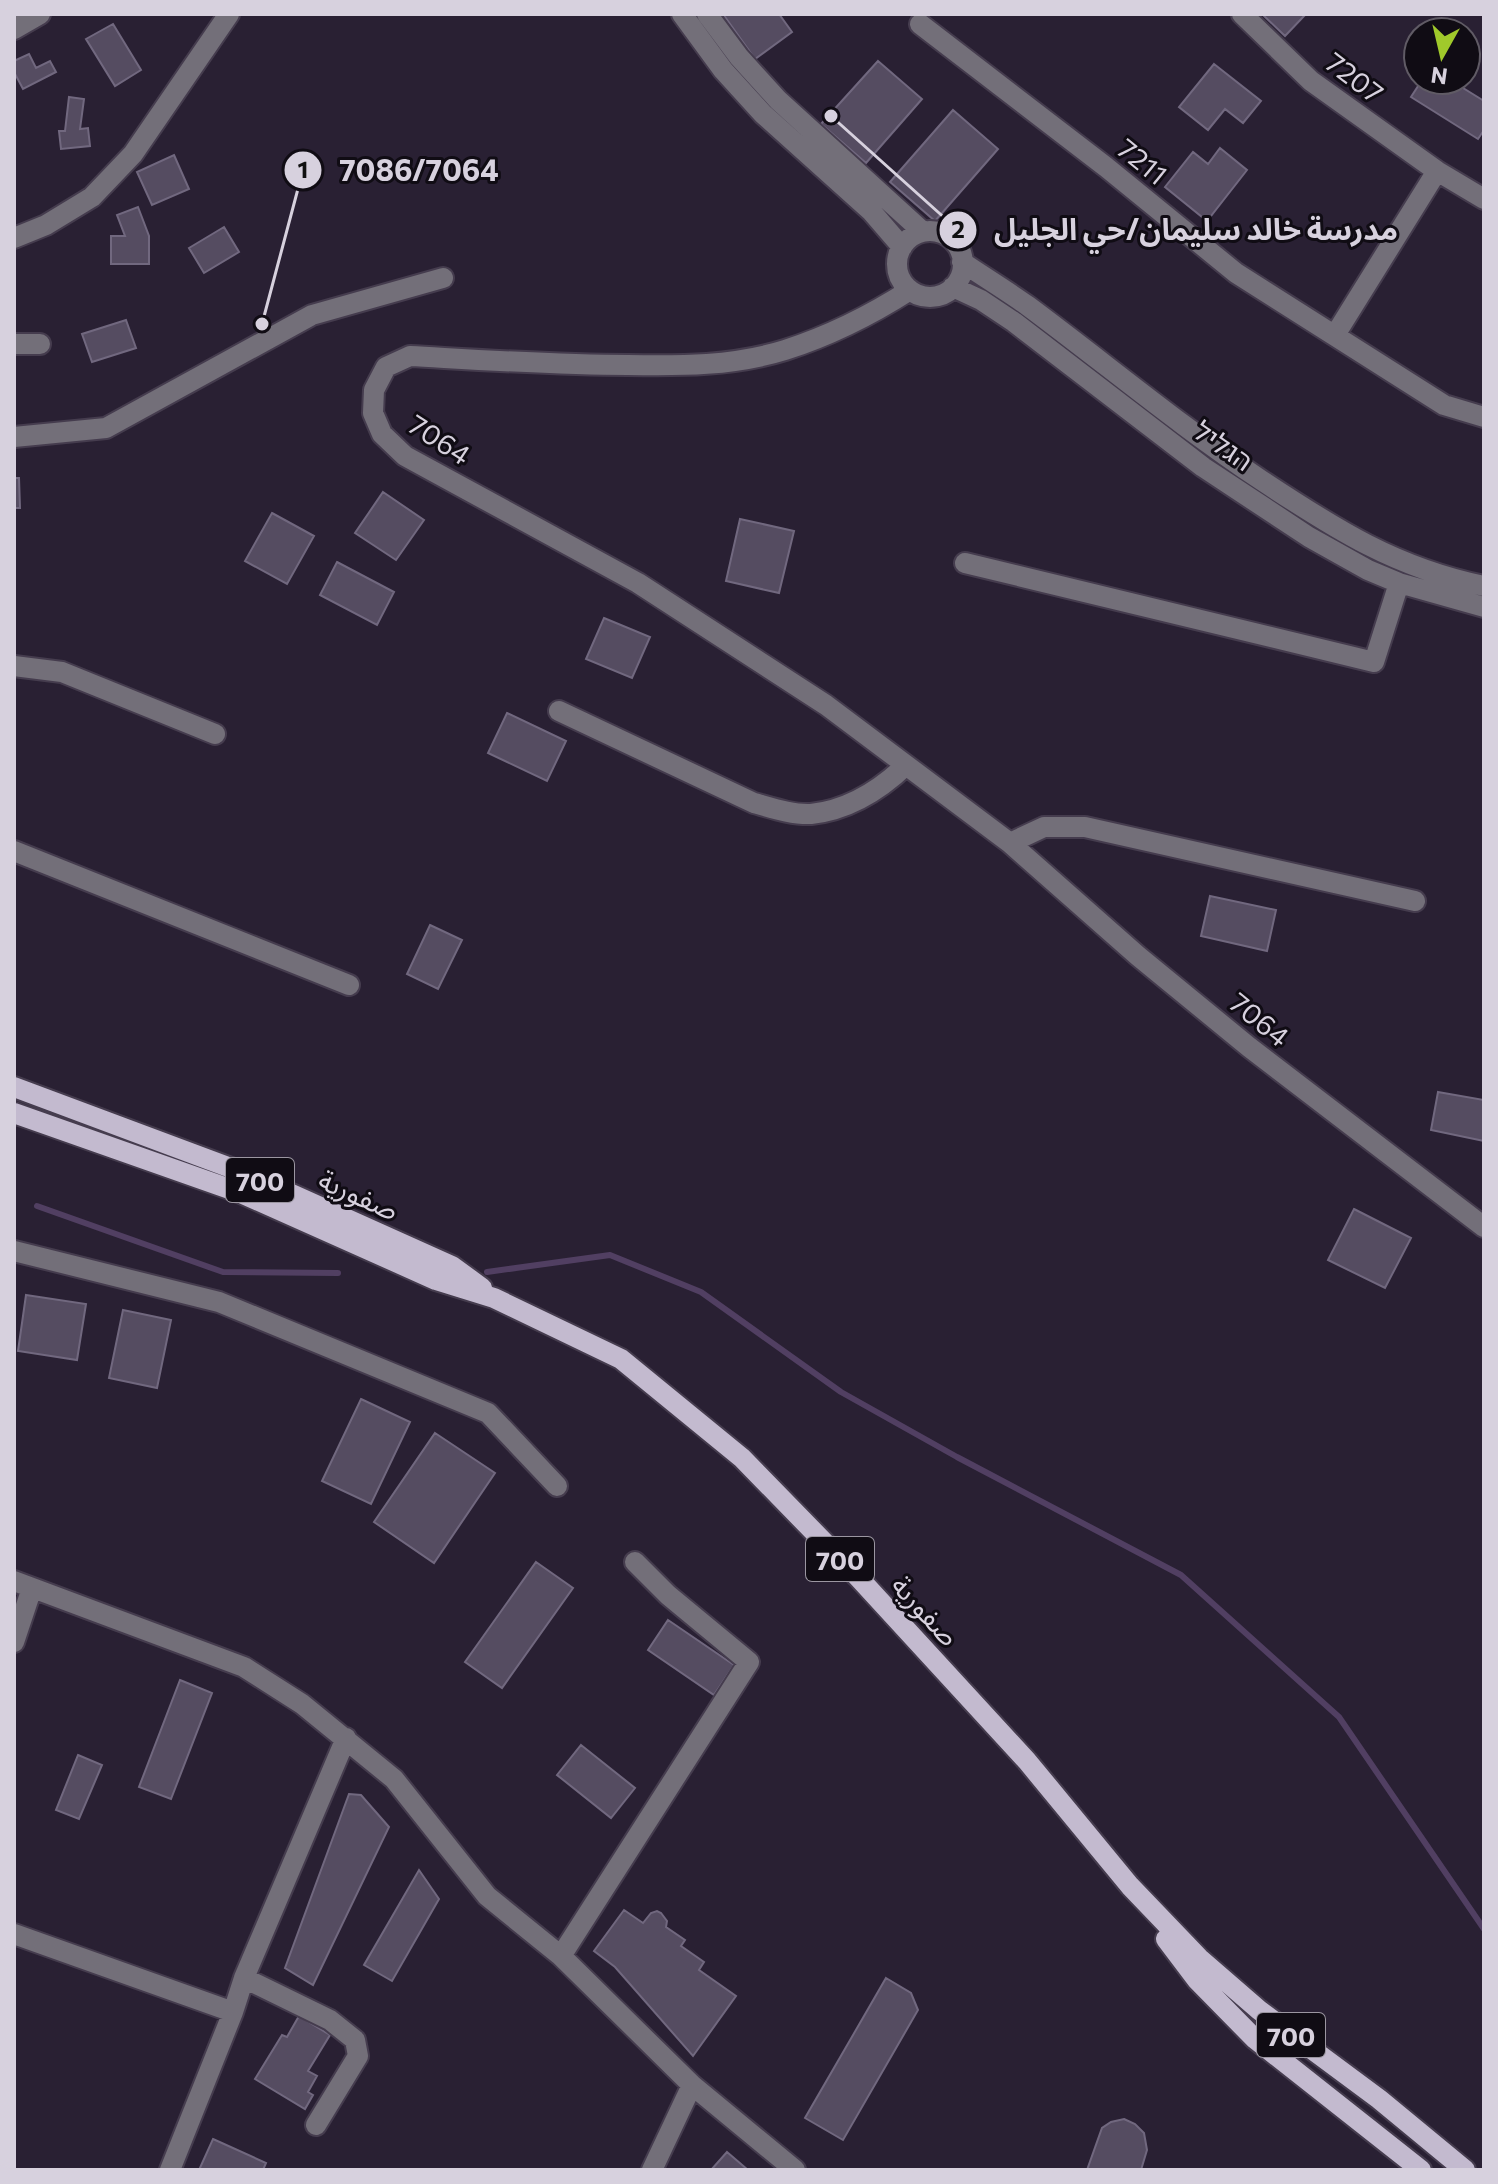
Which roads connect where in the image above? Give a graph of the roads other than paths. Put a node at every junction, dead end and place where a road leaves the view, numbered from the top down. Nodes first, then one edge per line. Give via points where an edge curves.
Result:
1 (40, 14) edge
2 (229, 14) edge
3 (682, 14) edge
4 (707, 14) edge
5 (1242, 14) edge
6 (920, 24) dead end
7 (14, 29) edge
8 (1437, 171) junction
9 (1484, 199) edge
10 (923, 232) junction
11 (14, 238) edge
12 (902, 247) junction
13 (962, 262) junction
14 (443, 278) dead end
15 (953, 287) junction
16 (910, 290) junction
17 (1335, 335) junction
18 (14, 344) edge
19 (40, 344) dead end
20 (1484, 417) edge
21 (14, 437) edge
22 (965, 563) dead end
23 (1399, 583) junction
24 (1484, 586) edge
25 (1484, 607) edge
26 (14, 666) edge
27 (559, 711) dead end
28 (215, 734) dead end
29 (906, 765) junction
30 (1010, 843) junction
31 (14, 851) edge
32 (1415, 901) dead end
33 (349, 985) dead end
34 (14, 1087) edge
35 (14, 1113) edge
36 (1484, 1227) edge
37 (14, 1251) edge
38 (494, 1298) junction
39 (557, 1486) dead end
40 (635, 1562) dead end
41 (23, 1584) edge
42 (14, 1642) edge
43 (346, 1738) junction
44 (1130, 1886) junction
45 (14, 1934) edge
46 (561, 1956) junction
47 (244, 1978) junction
48 (233, 2012) junction
49 (692, 2085) junction
50 (316, 2125) dead end
51 (170, 2170) edge
52 (652, 2170) edge
53 (795, 2170) edge
54 (1421, 2170) edge
55 (1465, 2170) edge

1 - 7 street
2 - 11 street via 133,154 92,197
3 - 12 street via 763,114 871,211
4 - 10 street via 778,100
5 - 8 street, 7207 via 1311,81
6 - 17 street, 7211 via 1236,273
8 - 9 street, 7207
8 - 17 street
10 - 12 street
10 - 13 street via 947,236
12 - 16 street via 898,273
13 - 15 street
13 - 24 street, הגליל via 1215,450 1319,519 1417,568
14 - 21 street via 312,315 106,428
15 - 16 street via 925,297
15 - 23 street, הגליל via 1014,322 1203,467 1309,537
16 - 29 street, 7064 via 843,328 782,351 733,361 586,365 410,356 386,367 374,390 373,413 382,434 405,456 638,583 826,705
17 - 20 street, 7211 via 1444,405
18 - 19 street
22 - 23 street via 1374,662
23 - 25 street, הגליל
26 - 28 street via 62,672
27 - 29 street via 754,803 784,811 809,814 837,808 887,784
29 - 30 street, 7064
30 - 32 street via 1044,827 1085,827
30 - 36 street, 7064 via 1249,1047
31 - 33 street
34 - 38 main road, صفورية / 700 via 247,1174 452,1266
35 - 38 main road, صفورية / 700 via 241,1193 436,1280
37 - 39 street via 219,1302 488,1413
38 - 44 main road, صفورية / 700 via 621,1359 742,1458 1027,1761
40 - 46 street via 749,1662
41 - 42 street
41 - 43 street via 244,1667
43 - 46 street via 394,1779 487,1896
43 - 47 street
44 - 54 main road, 700 via 1179,1957 1226,2011 1273,2055
44 - 55 main road, 700 via 1228,1985
45 - 48 street
46 - 49 street
47 - 48 street
47 - 50 street via 330,2020 355,2040 358,2056
48 - 51 street
49 - 52 street
49 - 53 street

